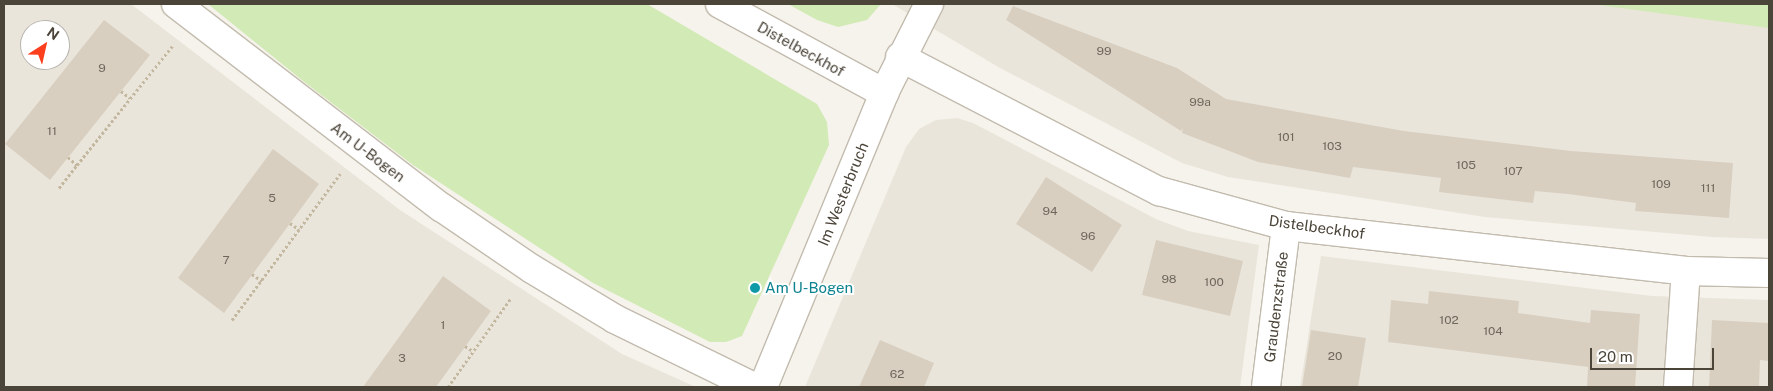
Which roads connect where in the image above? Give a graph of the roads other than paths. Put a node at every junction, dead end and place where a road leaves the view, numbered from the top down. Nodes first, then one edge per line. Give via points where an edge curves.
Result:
1 (720, 4) edge
2 (929, 4) edge
3 (185, 11) edge
4 (900, 57) junction
5 (884, 93) junction
6 (1286, 226) junction
7 (1686, 271) junction
8 (1769, 273) edge
9 (754, 387) edge
10 (763, 387) edge
11 (1266, 387) edge
12 (1678, 387) edge

1 - 5 street, Distelbeckhof
2 - 4 street, Im Westerbruch
3 - 9 street, Am U-Bogen via 441,208 532,269 615,319
4 - 5 street, Im Westerbruch
4 - 6 street, Distelbeckhof via 1159,191
5 - 10 street, Im Westerbruch
6 - 7 street, Distelbeckhof
6 - 11 street, Graudenzstraße
7 - 8 street, Distelbeckhof
7 - 12 street

